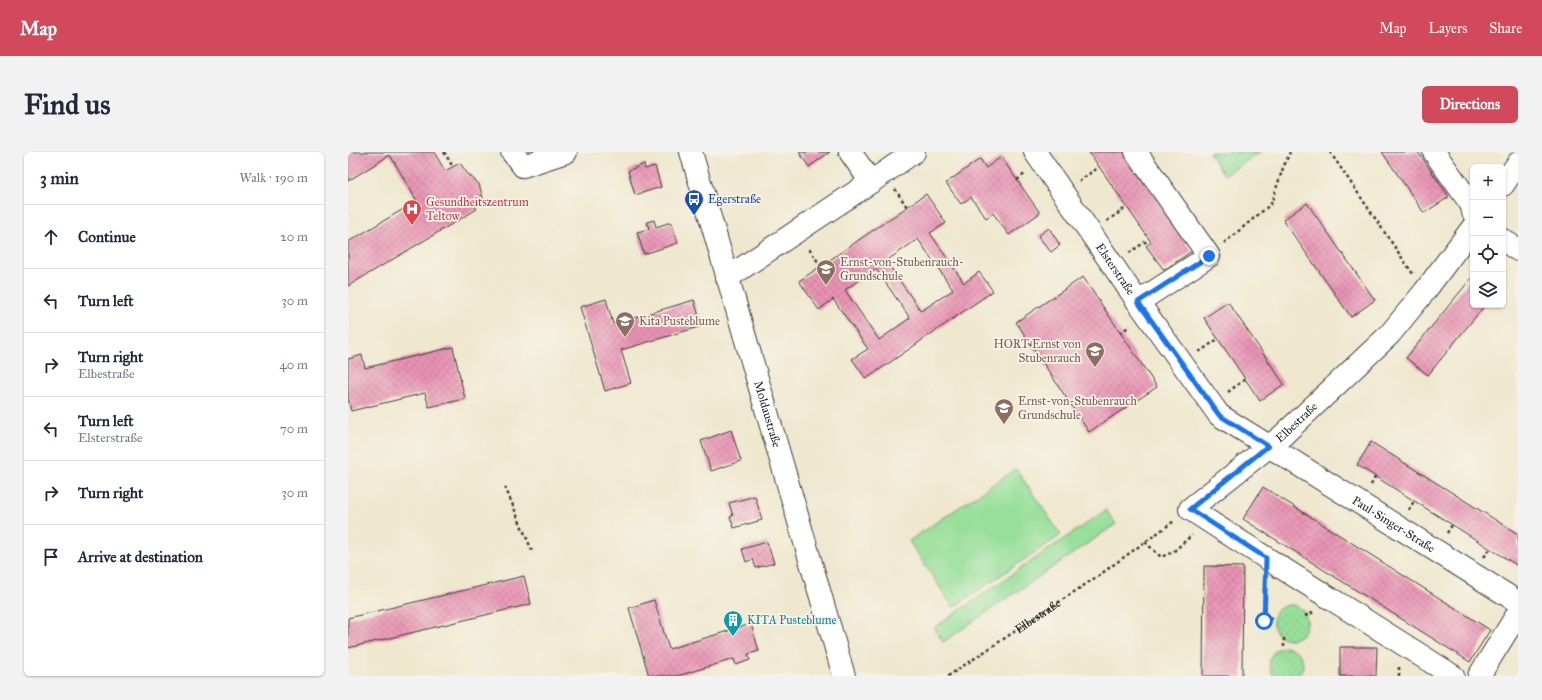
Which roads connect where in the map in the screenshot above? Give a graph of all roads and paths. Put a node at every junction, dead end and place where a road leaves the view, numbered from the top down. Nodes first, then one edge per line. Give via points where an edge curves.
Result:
1 (444, 152) edge
2 (512, 152) edge
3 (566, 152) edge
4 (691, 152) edge
5 (850, 152) edge
6 (914, 152) edge
7 (1136, 152) edge
8 (1290, 152) edge
9 (1330, 152) edge
10 (1434, 152) edge
11 (1035, 158) edge
12 (1518, 163) edge
13 (453, 167) dead end
14 (1100, 167) dead end
15 (1017, 180) dead end
16 (1506, 181) edge
17 (881, 183) junction
18 (1074, 185) dead end
19 (1470, 203) edge
20 (907, 207) dead end
21 (1127, 207) dead end
22 (1101, 225) dead end
23 (1470, 231) edge
24 (1506, 242) edge
25 (1149, 244) dead end
26 (808, 248) dead end
27 (1518, 250) edge
28 (1209, 256) junction
29 (1123, 257) dead end
30 (821, 266) dead end
31 (727, 278) junction
32 (1425, 292) junction
33 (1138, 302) junction
34 (1134, 324) dead end
35 (1120, 333) dead end
36 (1218, 340) dead end
37 (1198, 353) dead end
38 (1245, 379) dead end
39 (1227, 393) dead end
40 (1268, 446) junction
41 (505, 487) dead end
42 (1190, 509) junction
43 (533, 553) dead end
44 (1266, 558) junction
45 (1518, 602) edge
46 (1518, 613) edge
47 (1264, 615) junction
48 (1273, 620) dead end
49 (1264, 621) dead end
50 (1284, 638) dead end
51 (1284, 647) dead end
52 (844, 676) edge
53 (948, 676) edge
54 (1453, 676) edge
55 (1479, 676) edge

1 - 13 path
2 - 3 street via 523,166
4 - 31 street, Moldaustraße
5 - 17 street
6 - 17 street
7 - 28 street
8 - 28 path via 1271,204
9 - 32 path
10 - 19 street
11 - 15 path
11 - 33 street, Elsterstraße
12 - 16 street
14 - 18 path
17 - 20 path
17 - 31 street
21 - 22 path
23 - 32 street, Elbestraße
24 - 27 street
25 - 29 path via 1145,242
26 - 30 path
28 - 33 street
31 - 52 street, Moldaustraße
32 - 40 street, Elbestraße via 1390,334 1281,437
33 - 40 street, Elsterstraße via 1219,415
34 - 35 path
36 - 37 path
38 - 39 path
40 - 42 street, Elbestraße
40 - 45 street, Paul-Singer-Straße
41 - 43 path
42 - 44 street
42 - 53 path, Elbestraße via 1098,576
44 - 47 path
44 - 54 street
46 - 55 street
47 - 48 path
47 - 49 path
50 - 51 path

